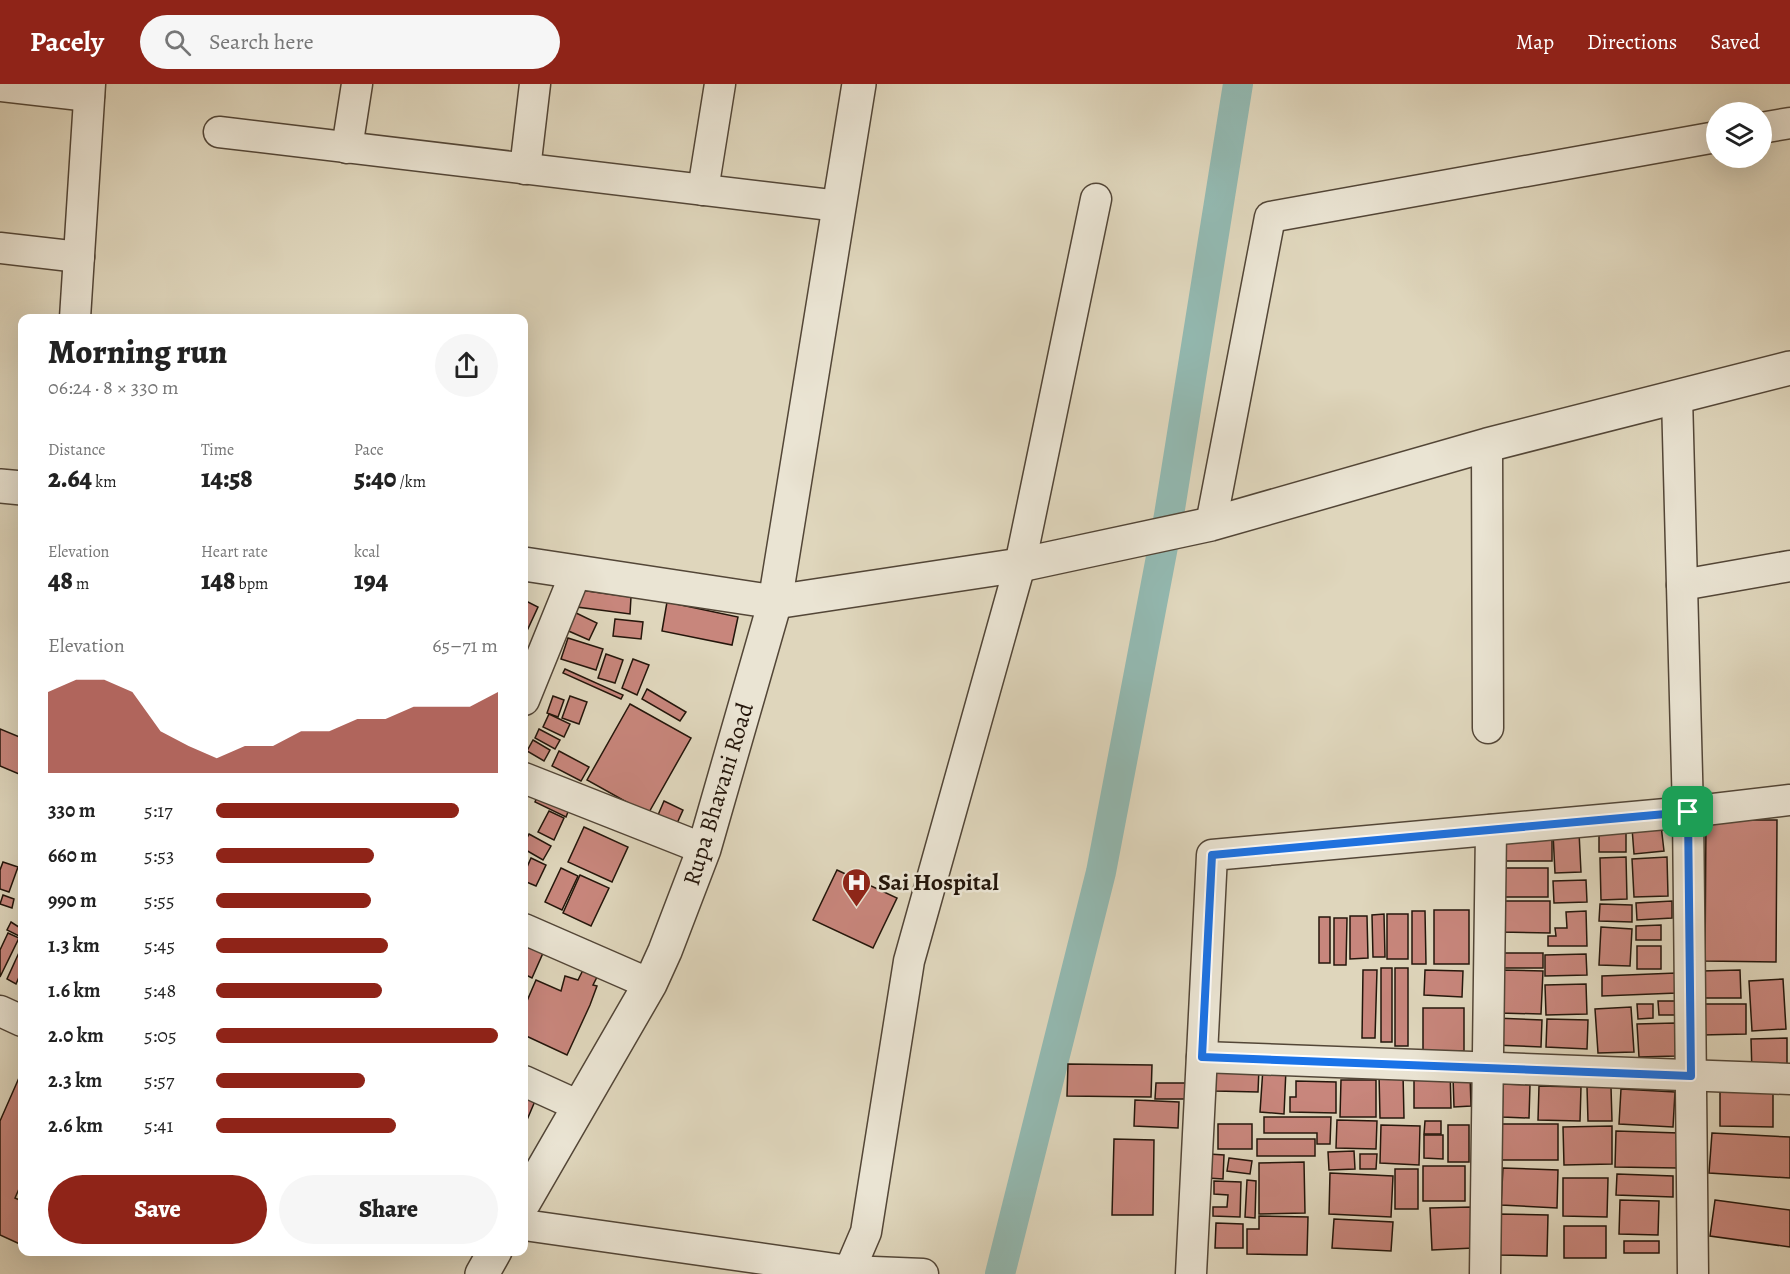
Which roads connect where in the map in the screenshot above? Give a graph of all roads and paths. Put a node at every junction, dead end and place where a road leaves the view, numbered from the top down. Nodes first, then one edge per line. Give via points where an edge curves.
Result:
1 (357, 84) edge
2 (535, 84) edge
3 (720, 84) edge
4 (859, 84) edge
5 (0, 86) edge
6 (89, 90) edge
7 (1790, 123) edge
8 (1772, 127) edge
9 (219, 132) dead end
10 (1706, 139) edge
11 (347, 147) junction
12 (525, 169) junction
13 (703, 190) junction
14 (1096, 200) dead end
15 (839, 206) junction
16 (0, 248) edge
17 (79, 257) junction
18 (75, 314) edge
19 (1790, 368) edge
20 (1677, 397) junction
21 (1487, 445) junction
22 (0, 486) edge
23 (18, 488) edge
24 (1199, 527) junction
25 (528, 565) edge
26 (1020, 565) junction
27 (1790, 566) edge
28 (576, 572) junction
29 (1682, 585) junction
30 (775, 602) junction
31 (528, 690) edge
32 (1488, 728) dead end
33 (528, 780) edge
34 (1790, 800) edge
35 (1688, 812) junction
36 (1491, 830) junction
37 (704, 849) junction
38 (528, 931) edge
39 (650, 984) junction
40 (0, 1011) edge
41 (18, 1019) edge
42 (1202, 1057) junction
43 (1488, 1068) junction
44 (1691, 1076) junction
45 (1790, 1079) edge
46 (528, 1083) edge
47 (579, 1106) junction
48 (528, 1195) edge
49 (528, 1226) edge
50 (492, 1256) edge
51 (848, 1273) edge
52 (482, 1274) edge
53 (923, 1274) edge
54 (1191, 1274) edge
55 (1485, 1274) edge
56 (1693, 1274) edge

1 - 11 street
2 - 12 street
3 - 13 street
4 - 15 street, Rupa Bhavani Road
5 - 6 street
6 - 17 street
7 - 8 street
9 - 11 street
10 - 24 street via 1270,217
11 - 12 street
12 - 13 street
13 - 15 street
14 - 26 street
15 - 30 street, Rupa Bhavani Road
16 - 17 street
17 - 18 street
19 - 20 street
20 - 21 street
20 - 29 street
21 - 24 street
21 - 32 street
22 - 23 street
24 - 26 street
25 - 28 street
26 - 30 street
26 - 51 street via 909,961 866,1232
27 - 29 street
28 - 30 street
28 - 31 street
29 - 35 street
30 - 37 street, Rupa Bhavani Road
33 - 37 street
34 - 35 street
35 - 36 street
35 - 44 street
36 - 42 street via 1212,855
36 - 43 street
37 - 39 street, Rupa Bhavani Road
38 - 39 street
39 - 47 street, Rupa Bhavani Road
40 - 41 street
42 - 43 street
42 - 54 street
43 - 44 street
43 - 55 street
44 - 45 street
44 - 56 street
46 - 47 street
47 - 48 street, Rupa Bhavani Road
49 - 51 street
50 - 52 street
51 - 53 street

